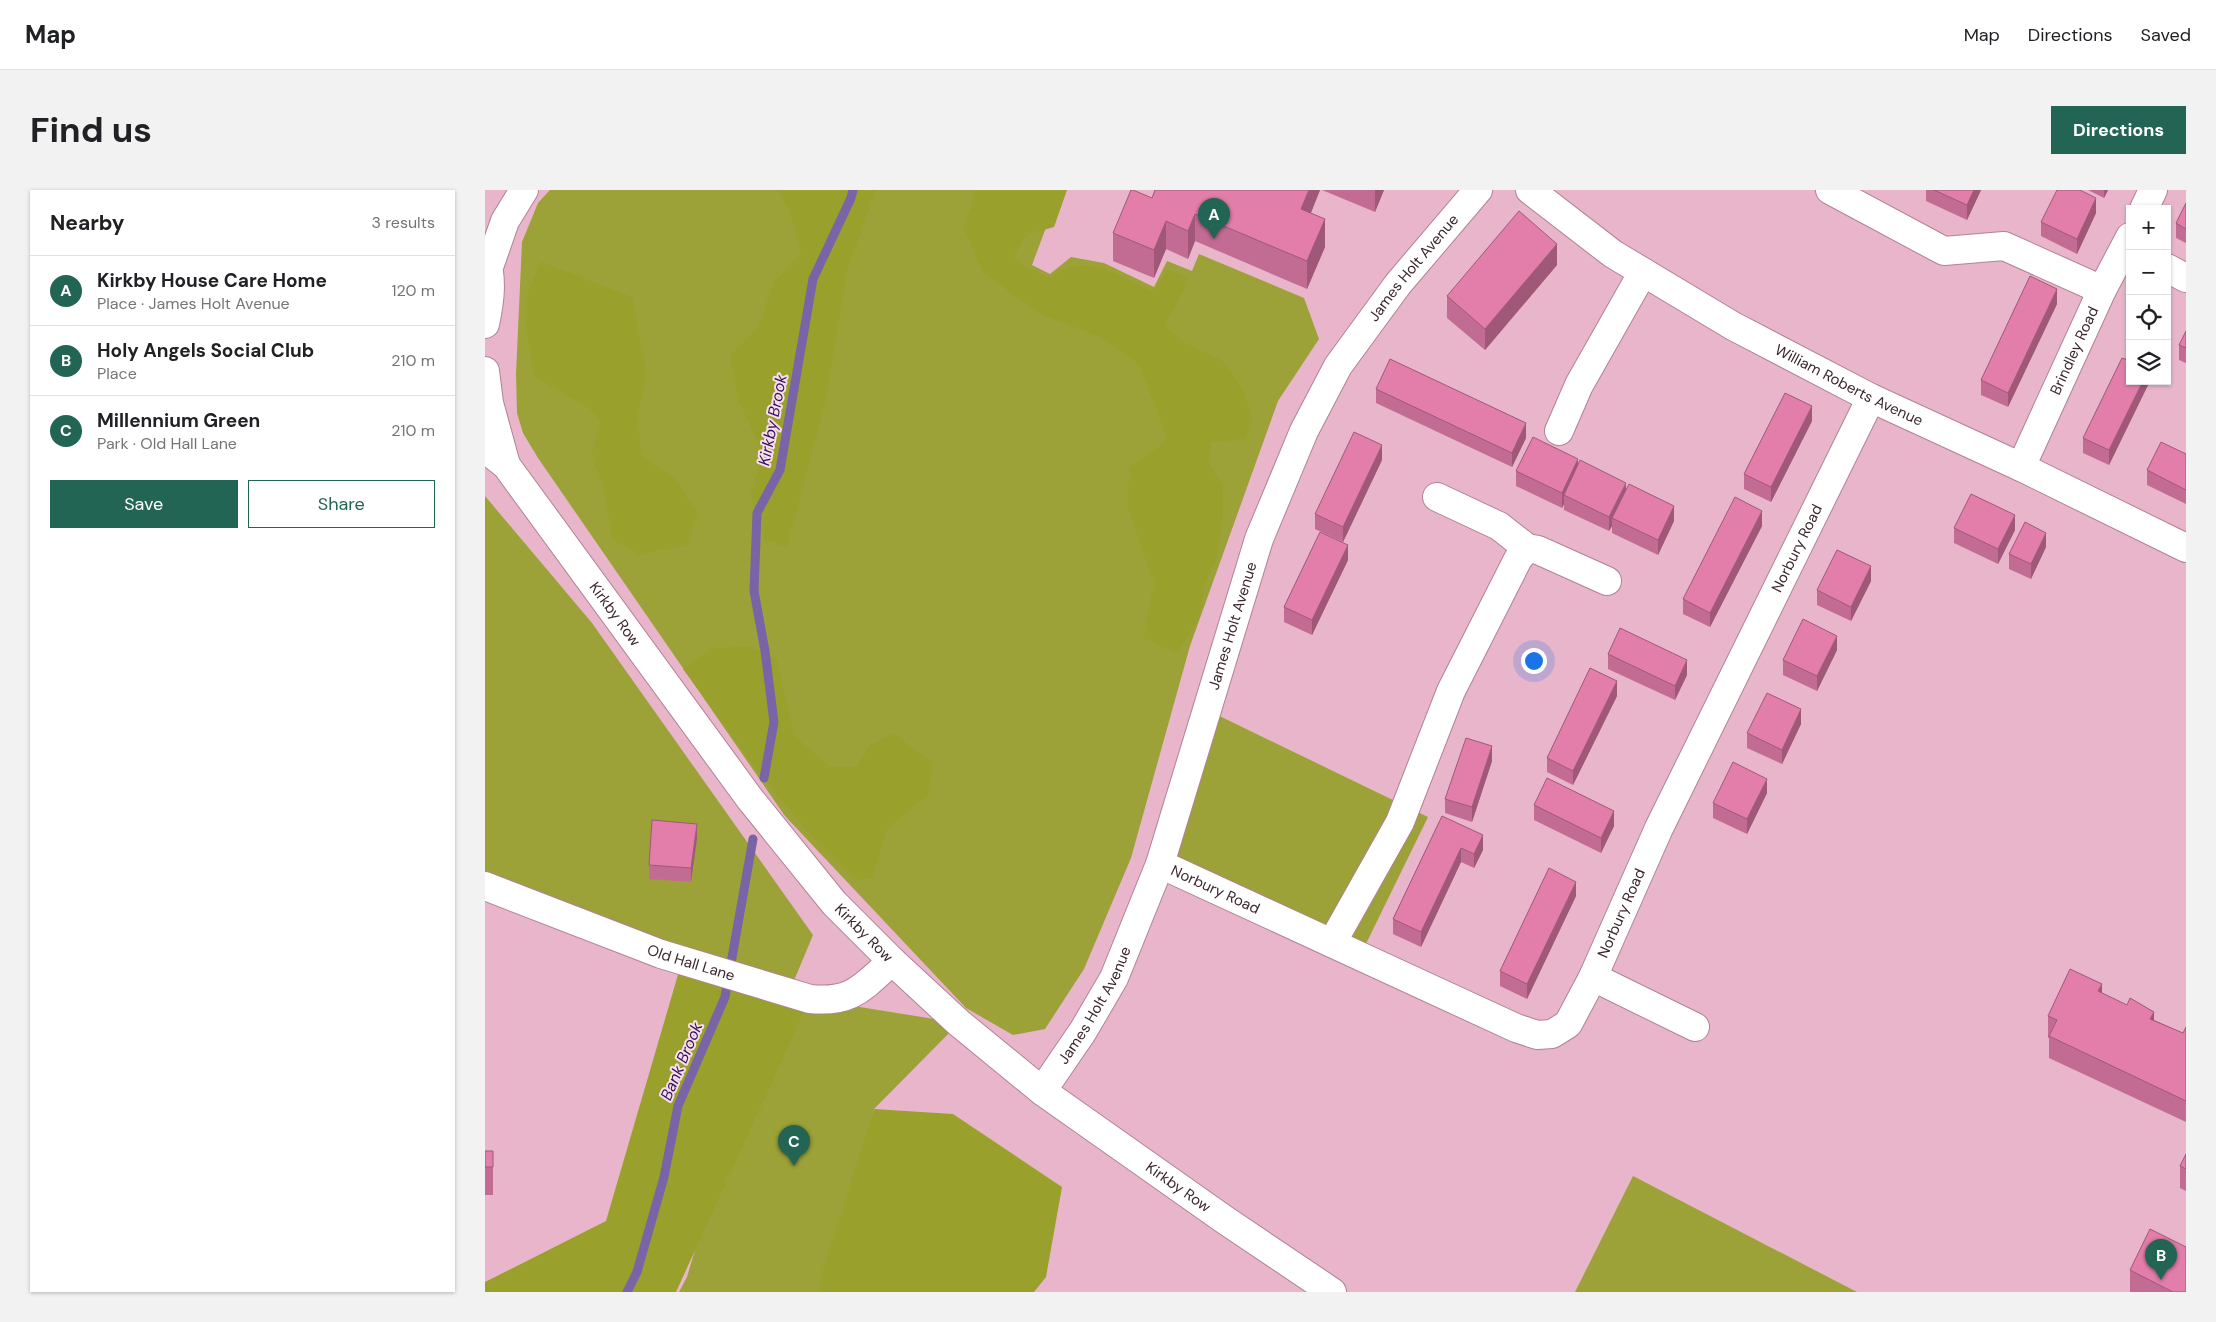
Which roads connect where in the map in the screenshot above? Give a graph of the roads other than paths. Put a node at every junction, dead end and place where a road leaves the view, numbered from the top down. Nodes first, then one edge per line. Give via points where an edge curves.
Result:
1 (524, 190) edge
2 (1478, 190) edge
3 (1530, 190) edge
4 (1830, 190) edge
5 (2153, 190) edge
6 (2146, 205) edge
7 (2126, 248) edge
8 (487, 261) edge
9 (2171, 270) edge
10 (1643, 272) junction
11 (2186, 278) edge
12 (2102, 290) junction
13 (485, 324) edge
14 (485, 371) edge
15 (1871, 398) junction
16 (1559, 431) dead end
17 (495, 457) edge
18 (2021, 467) junction
19 (1437, 497) dead end
20 (1527, 548) junction
21 (2186, 548) edge
22 (1607, 581) dead end
23 (1160, 864) junction
24 (485, 886) edge
25 (1332, 943) junction
26 (892, 961) junction
27 (1593, 977) junction
28 (1695, 1027) dead end
29 (1042, 1091) junction
30 (1332, 1292) edge

1 - 8 street via 505,221
2 - 23 street, James Holt Avenue via 1398,284 1338,366 1304,430 1259,539
3 - 10 street, William Roberts Avenue via 1613,254
4 - 12 street via 1944,252 2004,246
5 - 6 street
7 - 12 street, Brindley Road
8 - 13 street via 491,299
9 - 11 street
10 - 15 street, William Roberts Avenue via 1733,326
10 - 16 street via 1579,385
12 - 18 street, Brindley Road
14 - 17 street, Kirkby Row
15 - 18 street, William Roberts Avenue
15 - 27 street, Norbury Road via 1659,828
17 - 26 street, Kirkby Row via 750,799 834,903
18 - 21 street, William Roberts Avenue
19 - 20 street via 1499,526
20 - 22 street
20 - 25 street via 1518,559 1451,691 1400,822
23 - 25 street, Norbury Road
23 - 29 street, James Holt Avenue via 1114,978
24 - 26 street, Old Hall Lane via 661,954 810,999 831,1001 850,996
25 - 27 street, Norbury Road via 1537,1035 1552,1034 1568,1024
26 - 29 street, Kirkby Row via 959,1023
27 - 28 street
29 - 30 street, Kirkby Row

